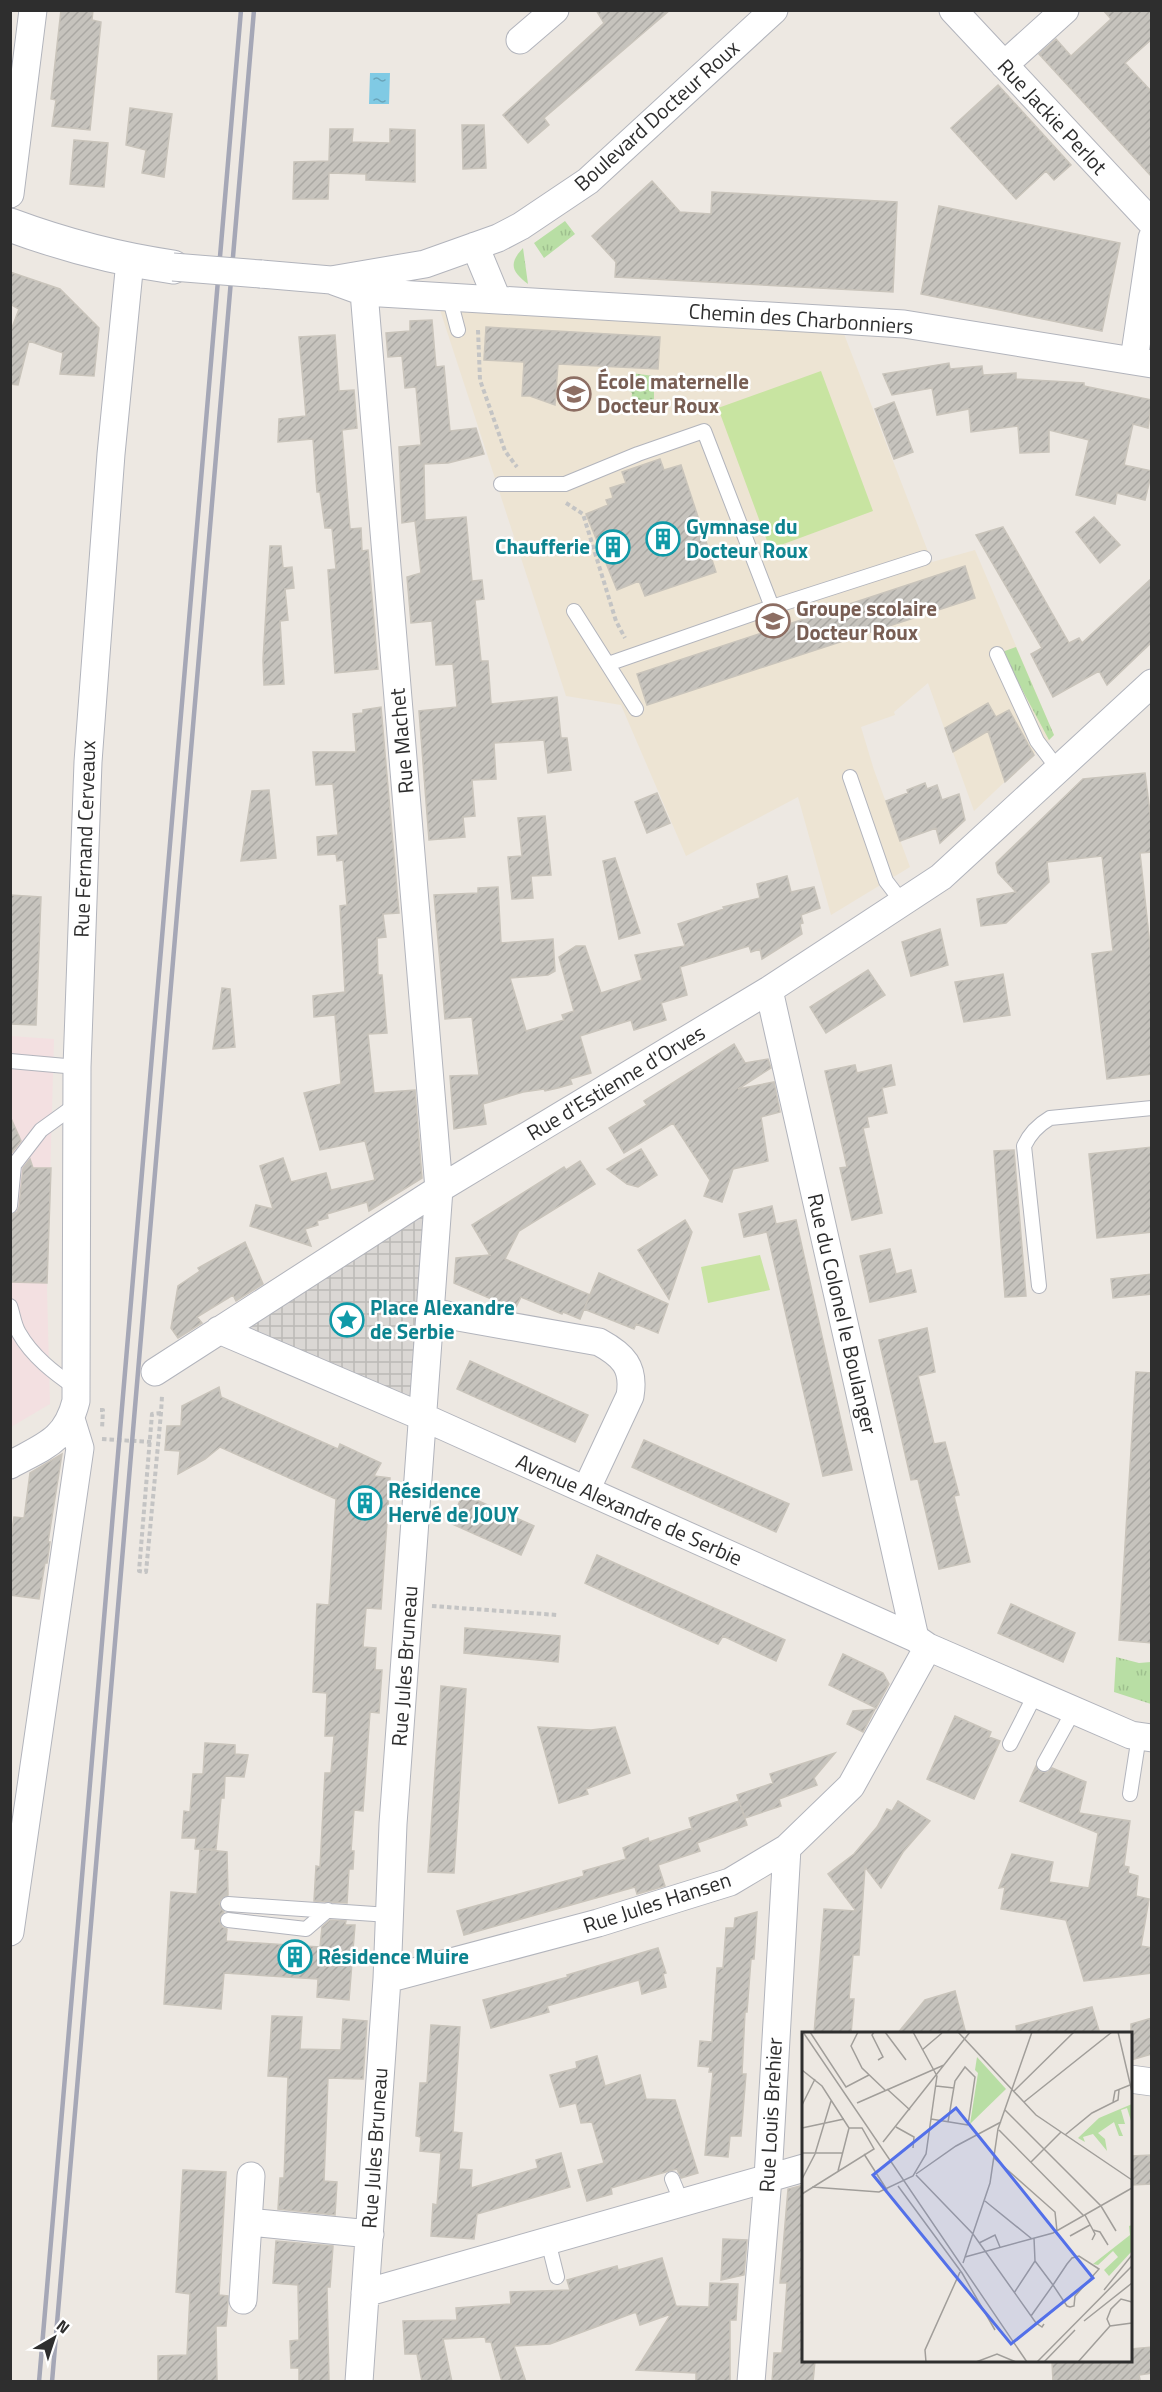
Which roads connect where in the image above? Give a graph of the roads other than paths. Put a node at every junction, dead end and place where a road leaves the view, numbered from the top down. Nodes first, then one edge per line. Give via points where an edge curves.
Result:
1 (33, 10) edge
2 (555, 10) edge
3 (774, 10) edge
4 (953, 10) edge
5 (1065, 10) edge
6 (520, 40) dead end
7 (1004, 65) junction
8 (10, 194) edge
9 (1152, 223) edge
10 (10, 225) edge
11 (1152, 238) edge
12 (474, 246) junction
13 (130, 261) junction
14 (173, 267) joint
15 (331, 280) junction
16 (364, 292) junction
17 (448, 296) junction
18 (497, 299) junction
19 (458, 330) dead end
20 (1143, 362) edge
21 (501, 484) dead end
22 (924, 558) dead end
23 (772, 607) junction
24 (574, 610) dead end
25 (997, 654) dead end
26 (608, 664) junction
27 (1149, 692) edge
28 (636, 709) dead end
29 (1058, 769) junction
30 (850, 777) dead end
31 (902, 902) junction
32 (769, 990) junction
33 (10, 1061) edge
34 (77, 1067) junction
35 (77, 1104) junction
36 (1152, 1108) edge
37 (439, 1189) junction
38 (10, 1206) edge
39 (1039, 1286) dead end
40 (10, 1305) edge
41 (430, 1312) junction
42 (219, 1330) junction
43 (159, 1384) road end
44 (76, 1388) junction
45 (423, 1417) junction
46 (71, 1419) junction
47 (10, 1465) edge
48 (586, 1490) junction
49 (921, 1642) junction
50 (1036, 1693) junction
51 (1074, 1710) junction
52 (1145, 1737) edge
53 (1010, 1744) dead end
54 (1044, 1764) dead end
55 (1130, 1794) dead end
56 (786, 1848) junction
57 (228, 1904) dead end
58 (328, 1910) junction
59 (389, 1915) junction
60 (228, 1920) dead end
61 (10, 1932) edge
62 (387, 1979) junction
63 (1132, 2079) edge
64 (1152, 2082) edge
65 (802, 2169) edge
66 (251, 2176) dead end
67 (768, 2178) junction
68 (249, 2222) junction
69 (370, 2234) junction
70 (548, 2241) junction
71 (558, 2277) dead end
72 (365, 2293) junction
73 (243, 2300) dead end
74 (359, 2382) edge
75 (752, 2382) edge

1 - 8 street
2 - 6 street
3 - 12 street, Boulevard Docteur Roux via 588,181 521,226
4 - 7 street, Rue Jackie Perlot
5 - 7 street
7 - 9 street, Rue Jackie Perlot
10 - 13 street, Boulevard Docteur Roux
11 - 20 street
12 - 15 street, Boulevard Docteur Roux via 426,264
12 - 18 street
13 - 14 street, Boulevard Docteur Roux
13 - 34 street, Rue Fernand Cerveaux via 87,762
14 - 15 street, Boulevard Docteur Roux, bridge
15 - 16 street, Boulevard Docteur Roux
16 - 17 street, Chemin des Charbonniers
16 - 37 street, Rue Machet
17 - 18 street, Chemin des Charbonniers
17 - 19 lane
18 - 20 street, Chemin des Charbonniers via 903,324
21 - 23 lane via 565,484 704,431
22 - 23 lane
23 - 26 lane
24 - 26 lane
25 - 29 lane via 1037,741
26 - 28 lane
27 - 29 street, Rue d'Estienne d'Orves
29 - 31 street, Rue d'Estienne d'Orves via 941,877
30 - 31 lane via 886,881
31 - 32 street, Rue d'Estienne d'Orves
32 - 37 street, Rue d'Estienne d'Orves
32 - 49 street, Rue du Colonel le Boulanger
33 - 34 lane
34 - 35 street, Rue Fernand Cerveaux
35 - 38 lane via 41,1130 14,1165
35 - 44 street, Rue Fernand Cerveaux
36 - 39 lane via 1050,1118 1030,1135 1024,1146
37 - 41 street
37 - 42 street, Rue d'Estienne d'Orves
40 - 44 lane via 18,1331 33,1353
41 - 45 street
41 - 48 street via 598,1342 621,1357 633,1381 630,1396
42 - 43 street, Rue d'Estienne d'Orves
42 - 45 street, Avenue Alexandre de Serbie
44 - 46 street, Rue Fernand Cerveaux
45 - 48 street, Avenue Alexandre de Serbie
45 - 59 street, Rue Jules Bruneau
46 - 47 street via 52,1442
46 - 61 street via 80,1448
48 - 49 street, Avenue Alexandre de Serbie
49 - 50 street, Avenue Alexandre de Serbie
49 - 56 street, Rue Jules Hansen via 851,1786
50 - 51 street, Avenue Alexandre de Serbie
50 - 53 lane
51 - 52 street, Avenue Alexandre de Serbie via 1131,1735
51 - 54 lane
52 - 55 lane, Avenue Alexandre de Serbie
56 - 62 street, Rue Jules Hansen via 730,1882 632,1905
56 - 67 street, Rue Louis Brehier
57 - 58 lane
58 - 59 lane
58 - 60 lane via 306,1929
59 - 62 street, Rue Jules Bruneau
62 - 69 street, Rue Jules Bruneau
63 - 64 street
65 - 67 street
66 - 68 street
67 - 70 street via 677,2191
67 - 75 street, Rue Louis Brehier
68 - 69 street
68 - 73 street
69 - 72 street, Rue Jules Bruneau
70 - 71 lane
70 - 72 street
72 - 74 street, Rue Jules Bruneau

